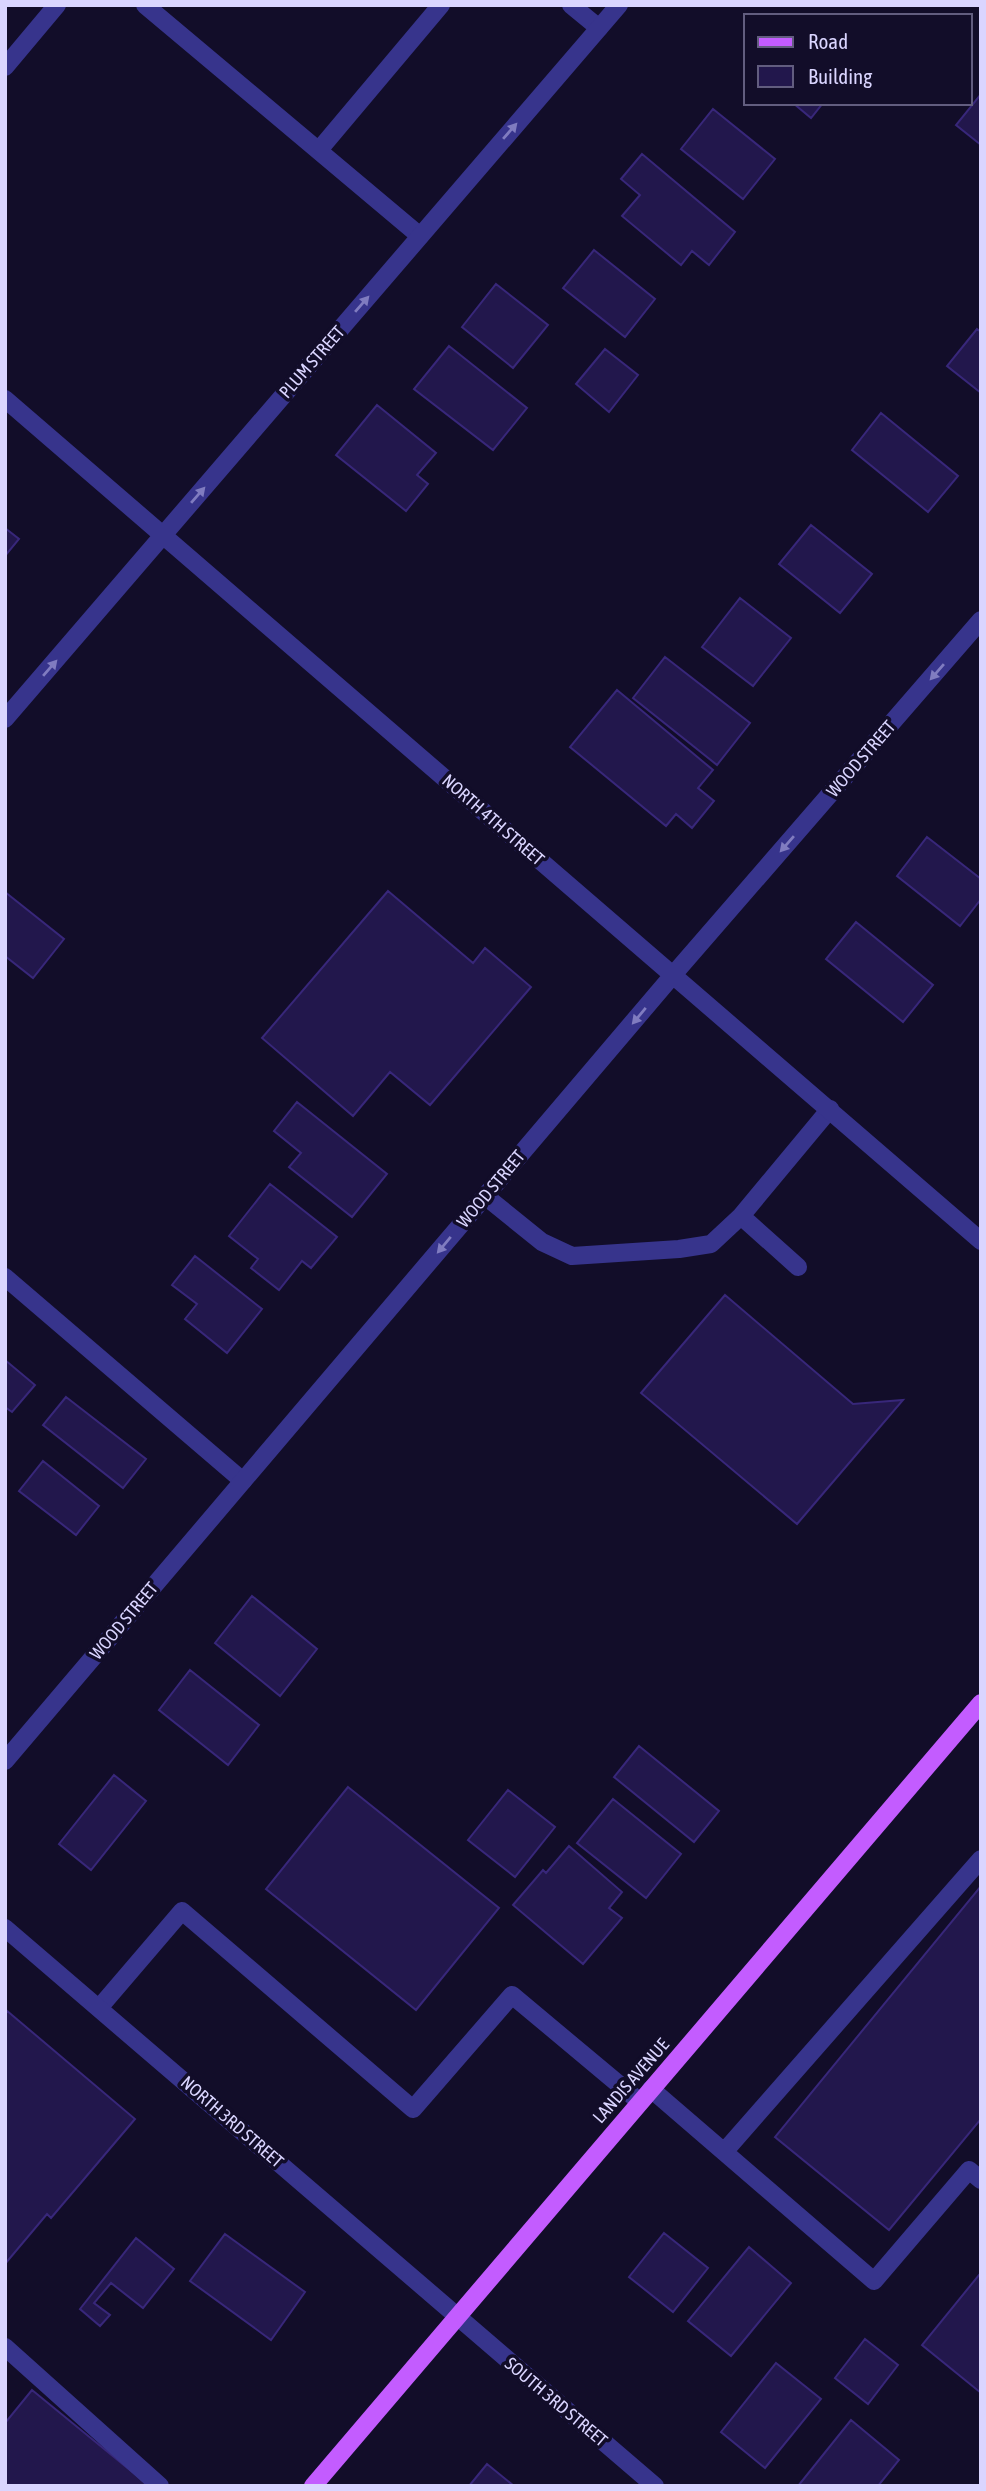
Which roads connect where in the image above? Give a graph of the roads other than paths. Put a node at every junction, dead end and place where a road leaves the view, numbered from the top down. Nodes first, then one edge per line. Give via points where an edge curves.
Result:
1 (57, 5) edge
2 (145, 5) edge
3 (441, 5) edge
4 (571, 5) edge
5 (619, 5) edge
6 (599, 28) junction
7 (5, 67) edge
8 (319, 150) junction
9 (421, 236) junction
10 (5, 399) edge
11 (164, 535) junction
12 (981, 620) edge
13 (5, 719) edge
14 (673, 975) junction
15 (830, 1109) junction
16 (485, 1196) junction
17 (741, 1216) junction
18 (978, 1233) edge
19 (798, 1267) dead end
20 (5, 1277) edge
21 (243, 1481) junction
22 (981, 1703) edge
23 (5, 1761) edge
24 (981, 1859) edge
25 (5, 1928) edge
26 (99, 2008) junction
27 (646, 2096) junction
28 (724, 2152) junction
29 (981, 2180) edge
30 (457, 2317) junction
31 (5, 2347) edge
32 (160, 2486) edge
33 (313, 2486) edge
34 (654, 2486) edge

1 - 7 street
2 - 8 street
3 - 8 street
4 - 6 street
5 - 6 street, PLUM STREET
9 -> 6 street, PLUM STREET
8 - 9 street
11 -> 9 street, PLUM STREET
10 - 11 street, NORTH 4TH STREET
13 -> 11 street, PLUM STREET
11 - 14 street, NORTH 4TH STREET
12 -> 14 street, WOOD STREET
14 - 15 street, NORTH 4TH STREET
14 -> 16 street, WOOD STREET
15 - 17 street
15 - 18 street, NORTH 4TH STREET
16 - 17 street via 542,1242 572,1256 711,1244
16 -> 21 street, WOOD STREET
17 - 19 street
20 - 21 street
21 - 23 street, WOOD STREET
22 - 27 main road, LANDIS AVENUE
24 - 28 street
25 - 26 street, NORTH 3RD STREET
26 - 27 street via 183,1911 413,2109 512,1995
26 - 30 street, NORTH 3RD STREET
27 - 28 street
27 - 30 main road, LANDIS AVENUE
28 - 29 street via 874,2281 969,2170
30 - 33 main road, LANDIS AVENUE
30 - 34 street, SOUTH 3RD STREET
31 - 32 street

